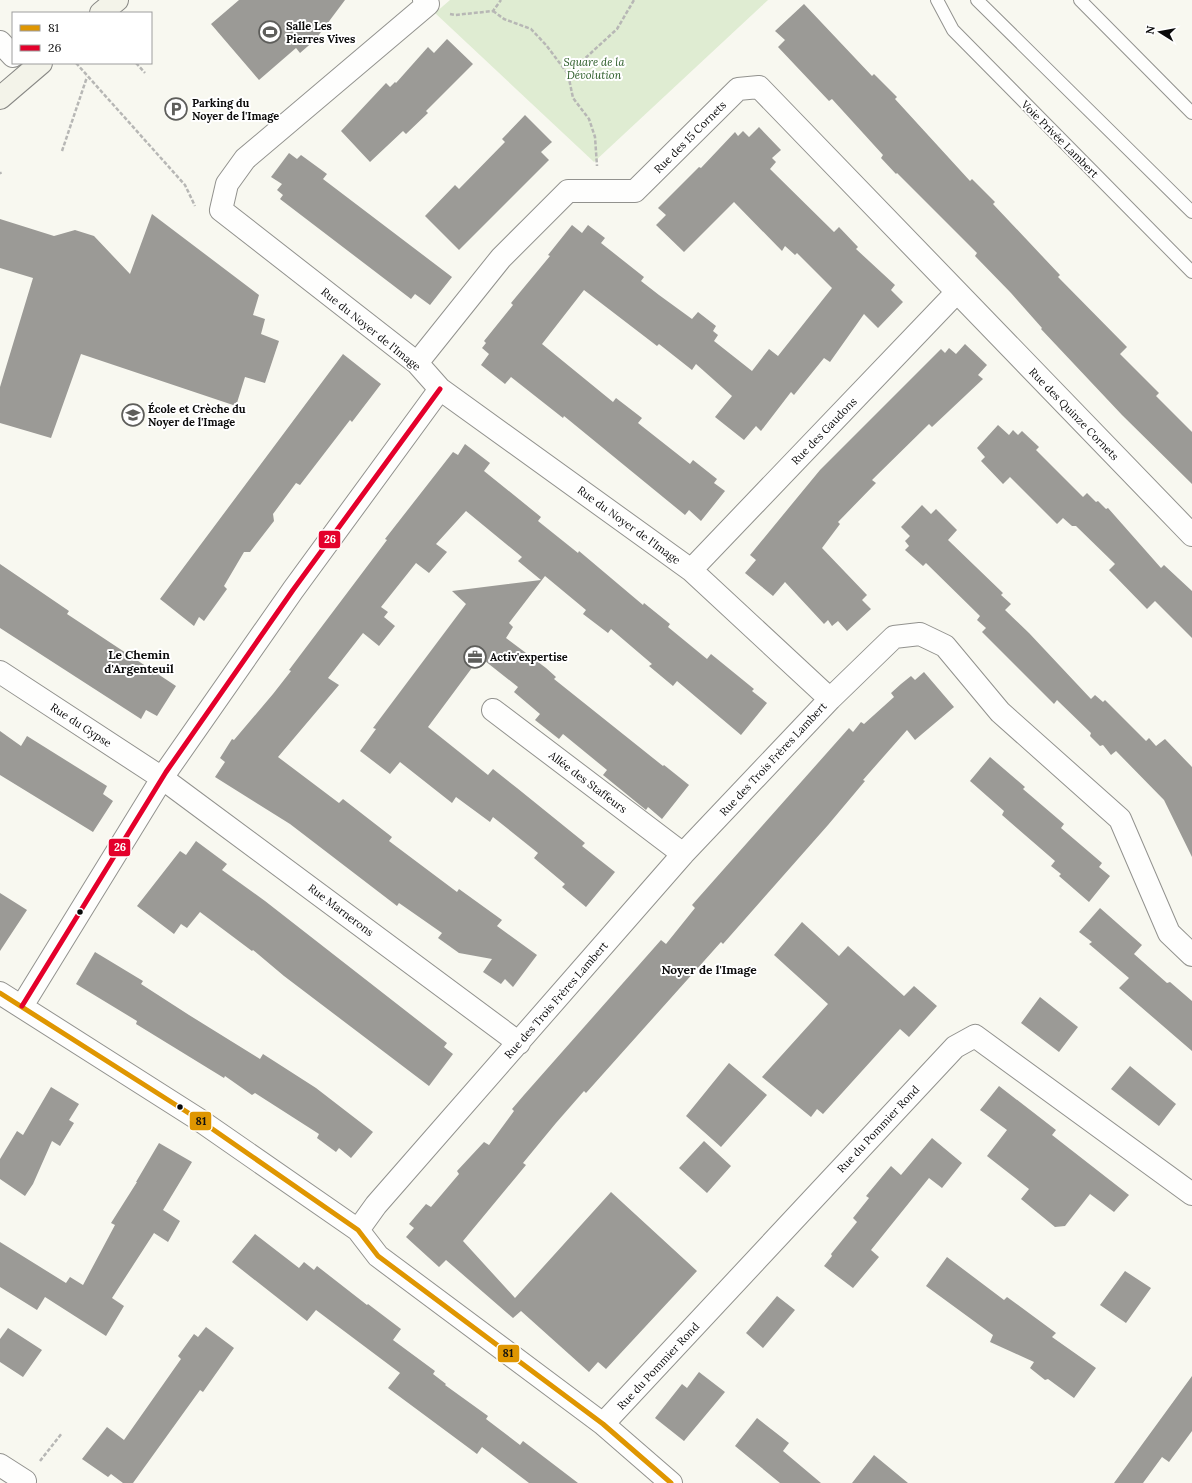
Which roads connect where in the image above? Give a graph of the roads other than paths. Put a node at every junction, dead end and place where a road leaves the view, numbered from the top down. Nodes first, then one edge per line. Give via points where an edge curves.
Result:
1 (116, 0) edge
2 (937, 0) edge
3 (977, 0) edge
4 (1080, 0) edge
5 (426, 2) edge
6 (102, 12) edge
7 (0, 42) edge
8 (12, 55) edge
9 (29, 66) edge
10 (0, 98) edge
11 (1192, 113) edge
12 (1192, 212) edge
13 (1192, 272) edge
14 (956, 293) junction
15 (417, 363) junction
16 (440, 389) junction
17 (1192, 535) edge
18 (691, 570) junction
19 (0, 672) edge
20 (830, 699) junction
21 (493, 710) dead end
22 (162, 778) junction
23 (683, 854) junction
24 (1192, 955) edge
25 (0, 992) edge
26 (22, 1006) junction
27 (519, 1043) junction
28 (1192, 1194) edge
29 (358, 1230) junction
30 (603, 1424) junction
31 (0, 1465) edge
32 (25, 1481) road end
33 (667, 1482) edge

1 - 6 main road
2 - 13 lane, Voie Privée Lambert via 953,30
3 - 12 lane
4 - 11 lane
5 - 15 street, Rue du Noyer de l'Image via 245,159 227,184 221,210
7 - 8 street
9 - 10 main road
14 - 15 street, Rue des 15 Cornets via 759,87 738,90 636,191 568,191 501,258
14 - 17 street, Rue des Quinze Cornets
14 - 18 street, Rue des Gaudons
15 - 16 street, Rue du Noyer de l'Image
16 - 18 street, Rue du Noyer de l'Image
16 - 22 street via 293,590
18 - 20 street, Rue du Noyer de l'Image
19 - 22 street, Rue du Gypse
20 - 23 street, Rue des Trois Frères Lambert
20 - 24 street, Rue des Trois Frères Lambert via 894,637 920,634 945,646 1000,712 1120,819 1169,933
21 - 23 street, Allée des Staffeurs
22 - 26 street
22 - 27 street, Rue Marnerons
23 - 27 street, Rue des Trois Frères Lambert
25 - 26 street
26 - 29 street via 198,1119
27 - 29 street, Rue des Trois Frères Lambert via 376,1205
28 - 30 street, Rue du Pommier Rond via 975,1036 955,1047
29 - 30 street via 378,1256
30 - 33 street
31 - 32 street

